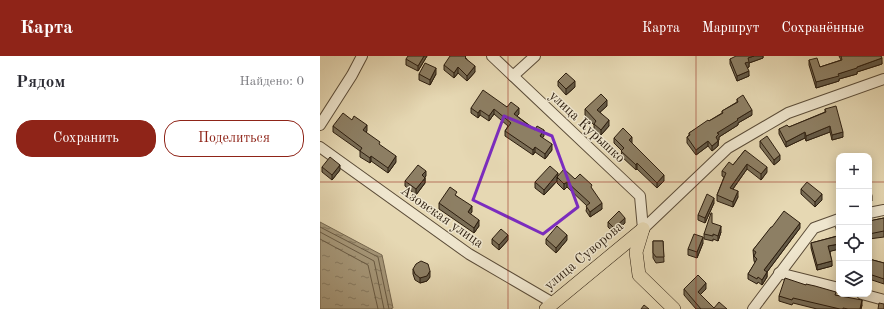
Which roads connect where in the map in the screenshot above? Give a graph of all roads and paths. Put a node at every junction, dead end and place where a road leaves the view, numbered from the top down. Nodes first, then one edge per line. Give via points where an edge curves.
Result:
1 (362, 56) edge
2 (492, 56) edge
3 (535, 56) edge
4 (513, 76) junction
5 (884, 79) edge
6 (320, 125) edge
7 (320, 147) edge
8 (884, 210) edge
9 (872, 212) edge
10 (836, 221) edge
11 (642, 229) junction
12 (779, 272) junction
13 (836, 287) edge
14 (872, 297) edge
15 (884, 300) edge
16 (549, 306) edge
17 (674, 309) edge
18 (753, 309) edge

1 - 6 street
2 - 4 street, улица Курышко
3 - 4 street
4 - 11 street, улица Курышко via 640,196
5 - 11 street via 788,113 728,148
7 - 16 street, Азовская улица via 469,254
8 - 9 street
10 - 12 street via 814,228
11 - 16 main road, улица Суворова
11 - 17 main road via 636,252 639,275
12 - 13 street
12 - 18 street
14 - 15 street

